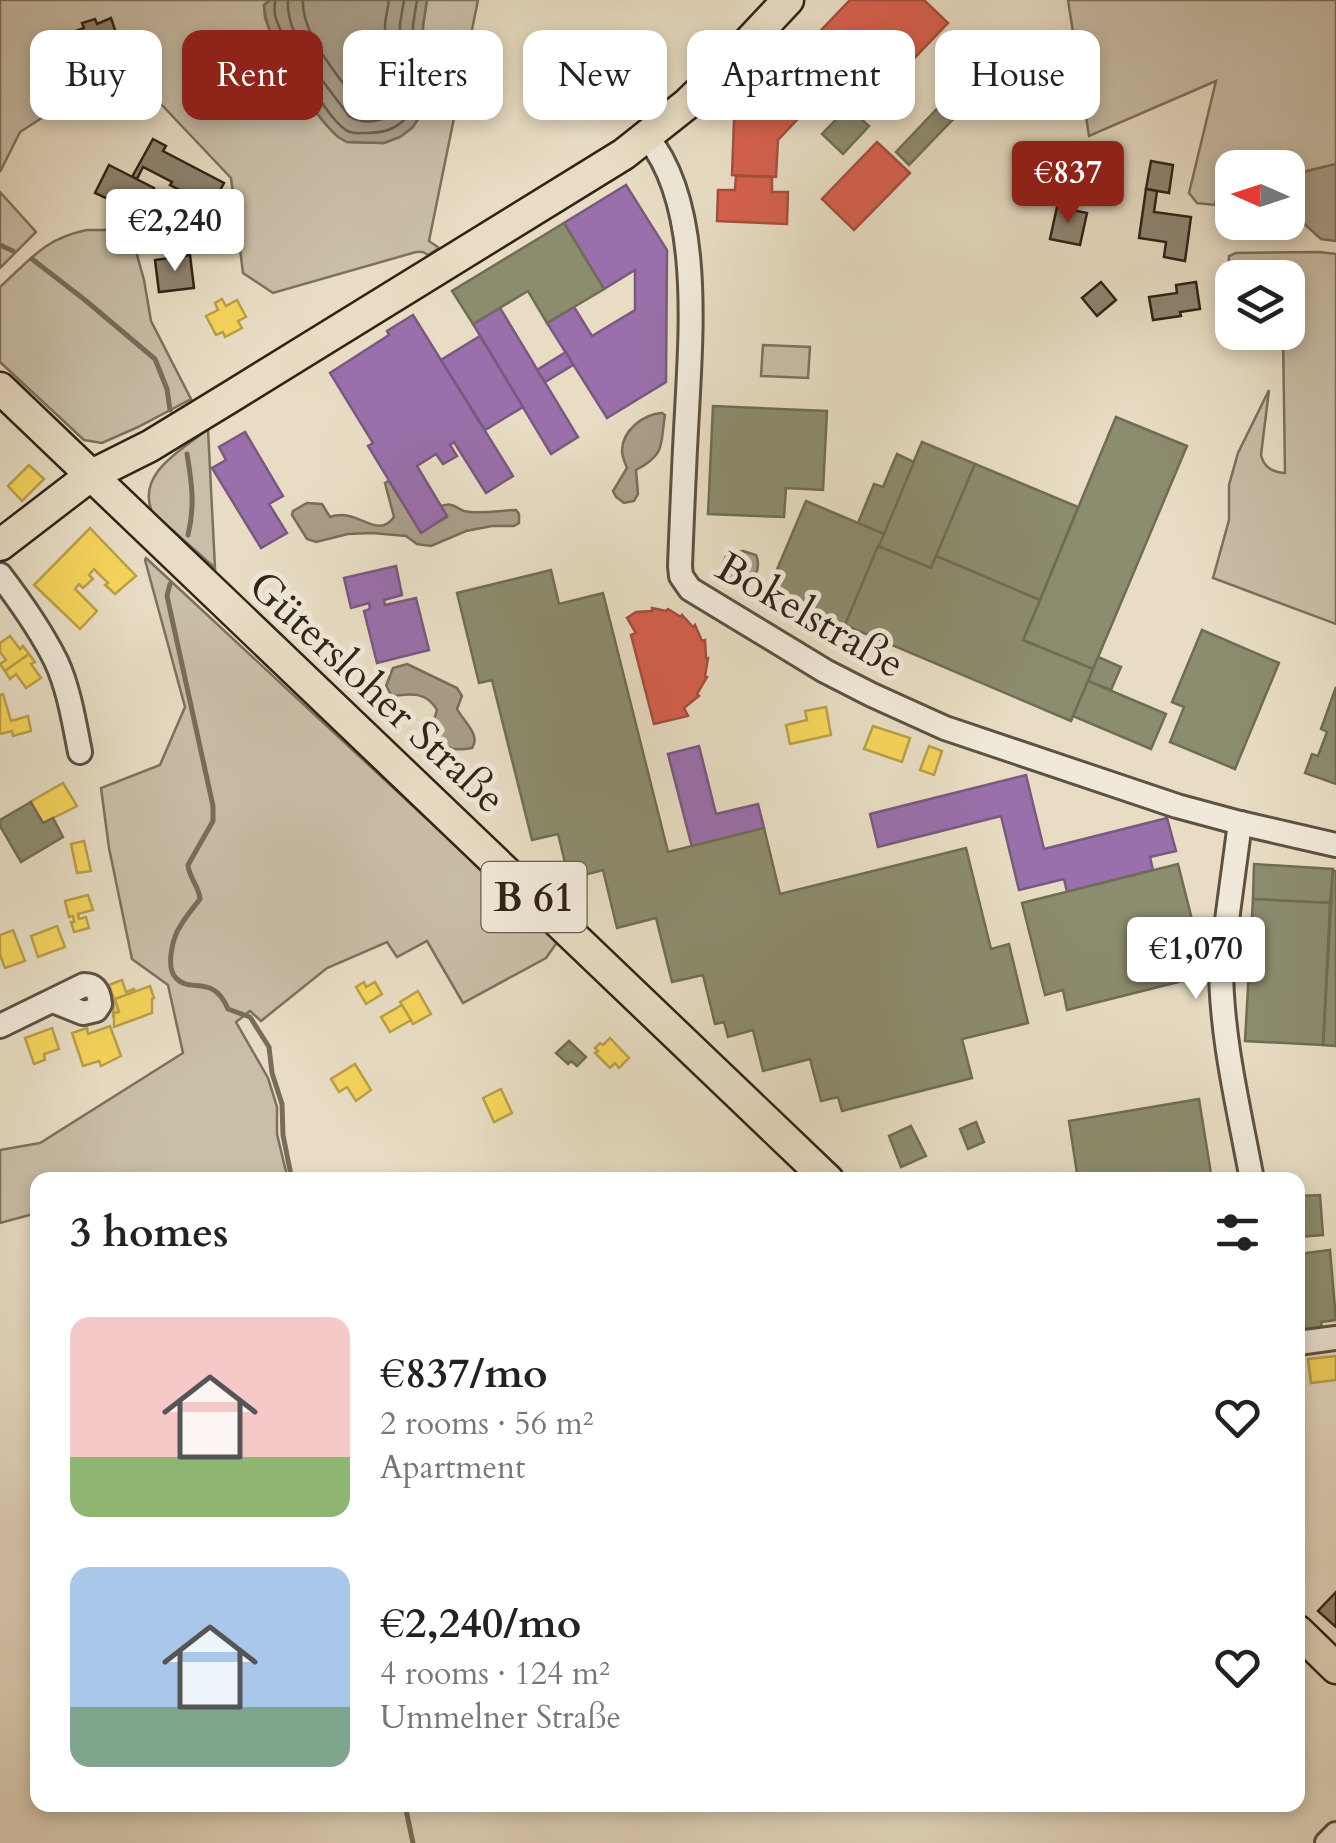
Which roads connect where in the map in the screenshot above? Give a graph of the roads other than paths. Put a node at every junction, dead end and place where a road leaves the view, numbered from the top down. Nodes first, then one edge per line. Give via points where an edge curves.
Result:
1 (788, 0) edge
2 (647, 137) junction
3 (0, 388) edge
4 (90, 476) junction
5 (0, 545) edge
6 (0, 575) edge
7 (80, 752) dead end
8 (1240, 823) junction
9 (1336, 845) edge
10 (54, 1001) dead end
11 (0, 1026) edge
12 (820, 1172) edge
13 (1251, 1172) edge
14 (1336, 1338) edge
15 (1305, 1342) edge
16 (1305, 1638) edge
17 (1336, 1668) edge
18 (1336, 1834) edge
19 (1327, 1843) edge

1 - 2 main road
2 - 4 main road via 150,446
2 - 8 street, Bokelstraße via 677,200 690,262 684,584 825,671 912,714
3 - 4 main road, Gütersloher Straße / B 61
4 - 5 main road
4 - 12 main road, Gütersloher Straße / B 61
6 - 7 street via 55,660
8 - 9 street, Bokelstraße
8 - 13 street via 1221,965
10 - 11 street
14 - 15 street
16 - 17 main road
18 - 19 street

